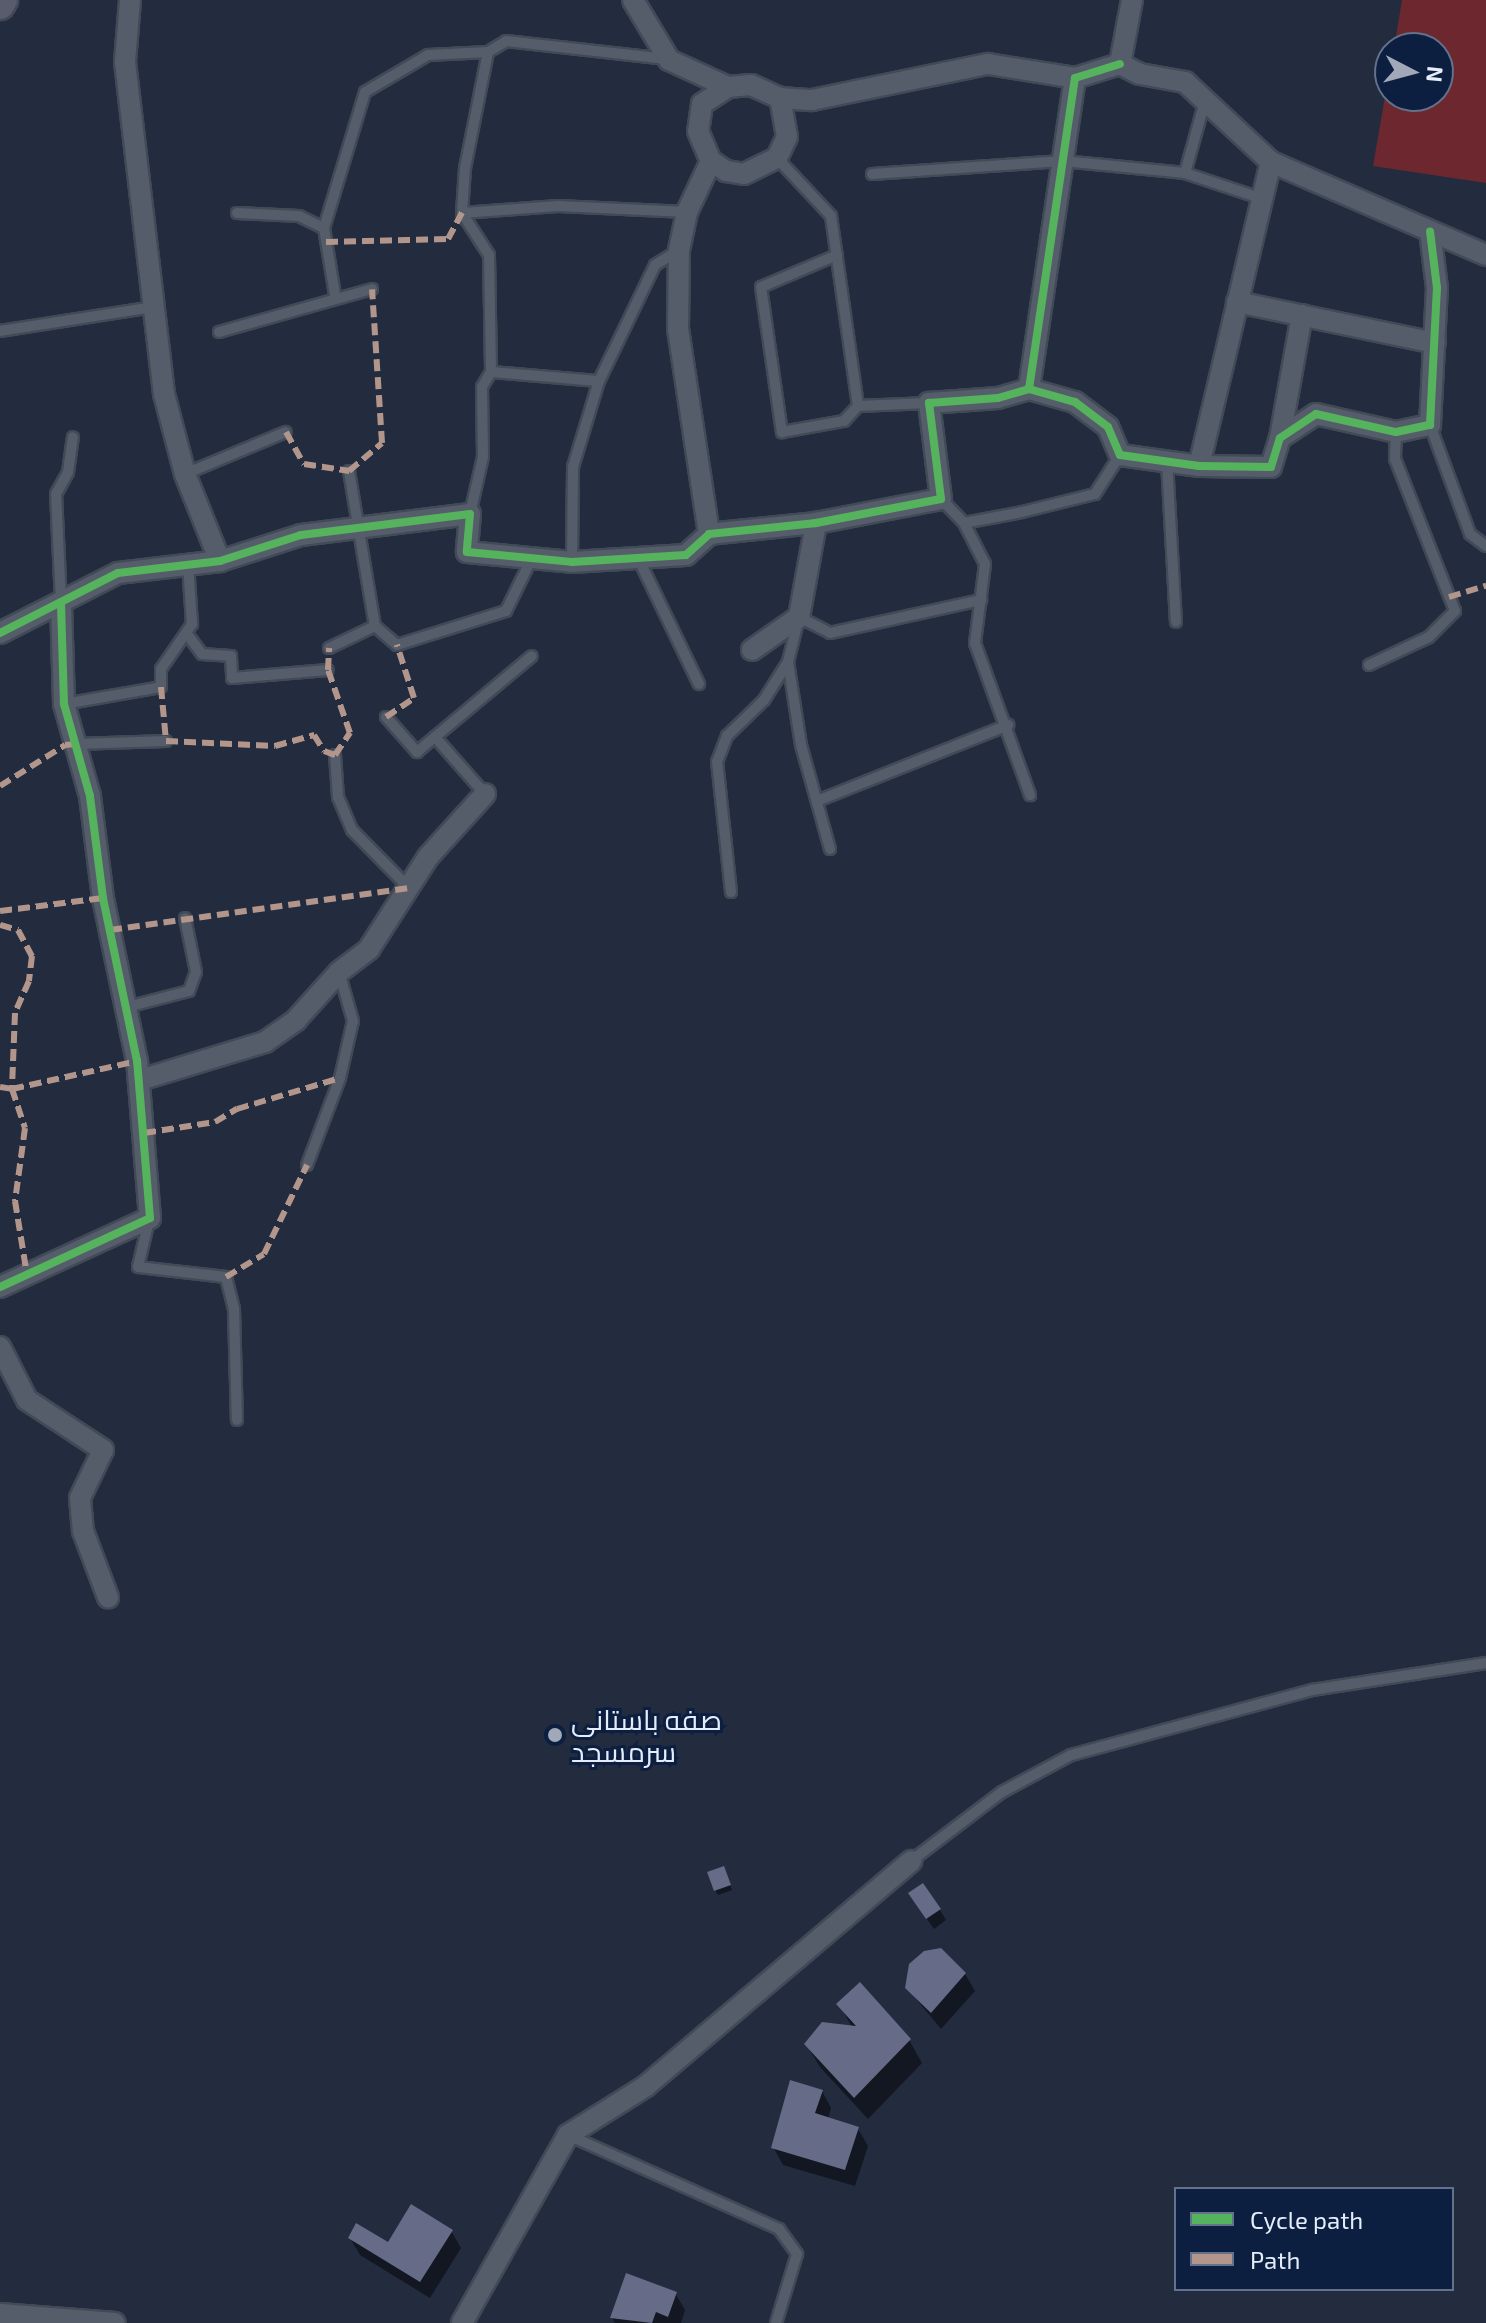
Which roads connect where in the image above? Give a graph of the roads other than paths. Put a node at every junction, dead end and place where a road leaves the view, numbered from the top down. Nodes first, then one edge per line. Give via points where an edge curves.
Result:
1 (130, 0) edge
2 (633, 0) edge
3 (1132, 0) edge
4 (488, 52) junction
5 (669, 60) junction
6 (1120, 64) junction
7 (1075, 78) junction
8 (728, 87) junction
9 (780, 98) junction
10 (1205, 101) junction
11 (777, 158) junction
12 (711, 161) junction
13 (1063, 161) junction
14 (1271, 162) junction
15 (1185, 173) junction
16 (872, 174) dead end
17 (1260, 198) junction
18 (687, 212) junction
19 (237, 213) dead end
20 (462, 213) junction
21 (324, 228) junction
22 (1430, 231) junction
23 (679, 250) junction
24 (837, 255) junction
25 (1486, 255) edge
26 (372, 289) dead end
27 (335, 295) junction
28 (1237, 302) junction
29 (154, 307) junction
30 (1302, 315) junction
31 (0, 331) edge
32 (219, 332) dead end
33 (1435, 343) junction
34 (491, 372) junction
35 (599, 381) junction
36 (1029, 389) junction
37 (929, 403) junction
38 (858, 406) junction
39 (1430, 425) junction
40 (286, 432) dead end
41 (1396, 432) junction
42 (73, 437) dead end
43 (1280, 438) junction
44 (1120, 455) junction
45 (1167, 462) junction
46 (1199, 466) junction
47 (349, 471) dead end
48 (185, 474) junction
49 (941, 499) junction
50 (470, 514) junction
51 (816, 523) junction
52 (964, 523) junction
53 (358, 528) junction
54 (709, 534) junction
55 (1486, 546) edge
56 (638, 558) junction
57 (220, 561) junction
58 (530, 562) junction
59 (572, 562) junction
60 (188, 564) junction
61 (981, 600) junction
62 (61, 603) junction
63 (799, 617) junction
64 (1176, 622) dead end
65 (375, 626) junction
66 (0, 633) edge
67 (187, 634) junction
68 (329, 648) dead end
69 (752, 650) dead end
70 (532, 656) dead end
71 (788, 662) junction
72 (1369, 665) dead end
73 (328, 670) dead end
74 (699, 684) dead end
75 (64, 704) junction
76 (386, 717) dead end
77 (1008, 725) junction
78 (435, 737) junction
79 (166, 741) dead end
80 (76, 744) junction
81 (335, 755) dead end
82 (485, 794) joint
83 (1030, 795) dead end
84 (817, 801) junction
85 (830, 849) dead end
86 (409, 888) junction
87 (731, 892) dead end
88 (185, 918) dead end
89 (339, 972) junction
90 (127, 1007) junction
91 (140, 1080) junction
92 (307, 1165) dead end
93 (150, 1218) junction
94 (0, 1287) edge
95 (0, 1347) edge
96 (237, 1420) dead end
97 (108, 1597) dead end
98 (1486, 1663) edge
99 (911, 1861) joint
100 (568, 2135) junction
101 (0, 2314) edge
102 (115, 2323) edge
103 (462, 2323) edge
104 (776, 2323) edge

1 - 29 street via 125,62
2 - 5 street
3 - 6 street
4 - 5 lane via 506,41
4 - 20 lane via 465,168
4 - 21 lane via 428,55 365,92
5 - 8 street
6 - 7 street
6 - 10 street via 1140,74 1185,82
7 - 9 street via 988,64 812,100
7 - 13 street
8 - 9 street via 751,85
8 - 12 street via 702,104 698,131
9 - 11 street via 787,137
10 - 14 street
10 - 15 lane
11 - 12 street via 744,174
11 - 24 lane via 831,216
12 - 18 street
13 - 15 lane
13 - 16 lane
13 - 36 street
14 - 17 street
14 - 22 street
15 - 17 lane
17 - 28 street
18 - 20 lane via 558,206
18 - 23 street
19 - 21 lane via 299,216
20 - 34 lane via 489,255
21 - 27 lane
22 - 25 street
22 - 33 street via 1437,288
23 - 35 lane via 655,265
23 - 54 street via 678,329
24 - 38 lane
24 - 38 lane via 761,287 782,432 844,421
26 - 27 lane
27 - 32 lane
28 - 30 street
28 - 46 street
29 - 31 lane
29 - 48 street via 164,394
30 - 33 street
30 - 43 street
33 - 39 street
34 - 35 lane
34 - 50 lane via 482,387 483,457
35 - 59 lane via 573,467
36 - 37 street via 998,398
36 - 44 street via 1075,402 1108,427
37 - 38 lane
37 - 49 street
39 - 41 street
39 - 55 lane via 1470,534
40 - 48 lane
41 - 43 street via 1316,414
41 - 72 lane via 1395,459 1455,611 1429,637
42 - 62 lane via 68,472 56,494
43 - 46 street via 1271,467
44 - 45 street
44 - 52 lane via 1095,494
45 - 46 street
45 - 64 lane
47 - 53 lane
48 - 57 street
49 - 51 street
49 - 52 lane
50 - 53 street
50 - 58 street via 467,552
51 - 54 street
51 - 63 street
52 - 61 lane via 985,564
53 - 57 street via 301,535
53 - 65 lane
54 - 56 street via 686,555
56 - 59 street
56 - 74 lane
57 - 60 street
58 - 59 street
58 - 65 lane via 506,611 397,645
60 - 62 street via 118,573
60 - 67 lane via 192,624
61 - 63 lane via 830,633
61 - 77 lane via 975,643
62 - 66 street
62 - 75 street
63 - 69 street
63 - 71 lane
65 - 68 lane
67 - 73 lane via 202,654 231,656 232,678
67 - 75 lane via 161,669 161,687
70 - 78 lane
71 - 84 lane via 801,745
71 - 87 lane via 764,700 727,736 717,762
75 - 80 street
76 - 78 lane via 417,752
77 - 83 lane
77 - 84 lane
78 - 82 lane
79 - 80 lane
80 - 90 street
81 - 86 lane via 338,797 352,830
82 - 86 street via 428,857
84 - 85 lane
86 - 89 street via 369,949
88 - 90 lane via 196,972 189,991
89 - 91 street via 296,1020 265,1042
89 - 92 lane via 353,1021 340,1078
90 - 91 street
91 - 93 street
93 - 94 street
93 - 96 lane via 138,1267 226,1277 234,1309
95 - 97 street via 27,1400 103,1450 80,1498 83,1531
98 - 99 lane via 1312,1690 1071,1755 1002,1792
99 - 100 street via 646,2086
100 - 103 street
100 - 104 lane via 779,2229 797,2254 793,2281
101 - 102 street

